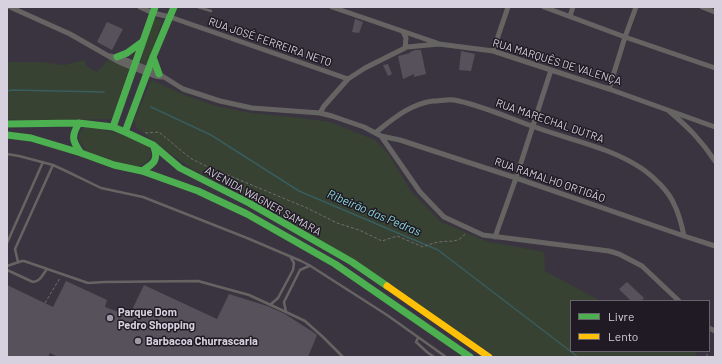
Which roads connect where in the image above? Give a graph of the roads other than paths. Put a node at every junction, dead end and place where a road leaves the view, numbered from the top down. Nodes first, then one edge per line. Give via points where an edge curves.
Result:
1 (12, 7) edge
2 (140, 7) edge
3 (174, 7) edge
4 (198, 7) edge
5 (332, 7) edge
6 (508, 7) edge
7 (544, 7) edge
8 (573, 7) edge
9 (636, 7) edge
10 (702, 7) edge
11 (154, 10) edge
12 (211, 11) dead end
13 (715, 12) edge
14 (570, 16) junction
15 (170, 17) junction
16 (403, 32) junction
17 (625, 37) junction
18 (143, 42) junction
19 (439, 44) junction
20 (406, 48) junction
21 (493, 51) junction
22 (113, 56) junction
23 (153, 56) junction
24 (134, 66) junction
25 (715, 68) edge
26 (551, 70) junction
27 (147, 71) junction
28 (160, 75) junction
29 (348, 80) junction
30 (609, 89) junction
31 (667, 109) junction
32 (320, 114) junction
33 (79, 123) junction
34 (7, 124) edge
35 (715, 126) edge
36 (113, 127) junction
37 (533, 127) junction
38 (125, 132) junction
39 (375, 132) junction
40 (7, 135) edge
41 (381, 136) junction
42 (153, 145) junction
43 (81, 153) junction
44 (7, 154) edge
45 (715, 161) edge
46 (43, 162) junction
47 (53, 165) junction
48 (142, 171) junction
49 (516, 178) junction
50 (684, 236) junction
51 (495, 237) junction
52 (7, 243) edge
53 (714, 245) edge
54 (291, 257) junction
55 (18, 262) junction
56 (309, 265) junction
57 (7, 266) edge
58 (47, 269) junction
59 (7, 270) edge
60 (678, 300) edge
61 (270, 304) junction
62 (286, 312) junction
63 (418, 338) junction
64 (467, 356) edge
65 (343, 357) edge
66 (434, 357) edge
67 (446, 357) edge
68 (489, 357) edge

1 - 22 street
2 - 11 street, RUA JOSÉ FERREIRA NETO
3 - 15 main road
4 - 12 lane
5 - 16 street
6 - 21 street
7 - 14 street
8 - 14 street
9 - 17 street
10 - 13 street
11 - 15 street, RUA JOSÉ FERREIRA NETO
11 - 18 main road
14 - 17 street
15 - 23 main road
15 - 29 street, RUA JOSÉ FERREIRA NETO
16 - 19 street
16 - 20 street
17 - 25 street
17 - 30 street
18 - 22 main road via 128,53
18 - 24 main road
19 - 20 street, RUA MARQUÊS DE VALENÇA
19 - 21 street, RUA MARQUÊS DE VALENÇA
20 - 29 street, RUA MARQUÊS DE VALENÇA via 365,68
21 - 26 street, RUA MARQUÊS DE VALENÇA
22 - 24 street
23 - 27 main road
23 - 28 main road
24 - 27 street
24 - 36 main road
26 - 30 street, RUA MARQUÊS DE VALENÇA
26 - 37 street
27 - 28 street
27 - 38 main road
28 - 32 street via 183,89 220,101 252,108
29 - 32 street, RUA MARQUÊS DE VALENÇA
30 - 31 street, RUA MARQUÊS DE VALENÇA
31 - 35 street
31 - 45 street, RUA MARQUÊS DE VALENÇA via 689,128
32 - 39 street
33 - 34 main road, AVENIDA WAGNER SAMARA
33 - 36 main road, AVENIDA WAGNER SAMARA
33 - 43 main road via 73,138
36 - 38 main road, AVENIDA WAGNER SAMARA
37 - 39 street, RUA MARECHAL DUTRA via 474,105 452,100 416,105 400,113
37 - 49 street
37 - 50 street, RUA MARECHAL DUTRA via 622,157 645,171 661,186 674,204
38 - 42 main road, AVENIDA WAGNER SAMARA
39 - 41 street
40 - 43 main road, AVENIDA WAGNER SAMARA via 32,138
41 - 49 street, RUA RAMALHO ORTIGÃO
41 - 51 street via 420,192 444,217 483,235
42 - 48 main road via 156,160
42 - 68 main road, AVENIDA WAGNER SAMARA via 180,168 352,262
43 - 48 main road, AVENIDA WAGNER SAMARA via 114,165
44 - 46 lane
46 - 47 lane
46 - 52 lane
47 - 54 lane via 101,188 143,197
47 - 55 lane via 14,249
48 - 64 main road, AVENIDA WAGNER SAMARA via 205,194 301,244 335,264
49 - 50 street, RUA RAMALHO ORTIGÃO
49 - 51 street
50 - 53 street, RUA RAMALHO ORTIGÃO
51 - 60 street via 619,254 642,266
54 - 56 lane
54 - 61 lane via 294,263 293,270 278,298
55 - 57 lane
55 - 58 lane via 24,261
56 - 62 lane via 300,270 284,302
56 - 63 lane
58 - 59 lane via 35,282
58 - 61 lane via 88,283 198,281 249,295
61 - 62 lane
62 - 65 lane via 305,322
63 - 66 lane via 416,342
63 - 67 lane

